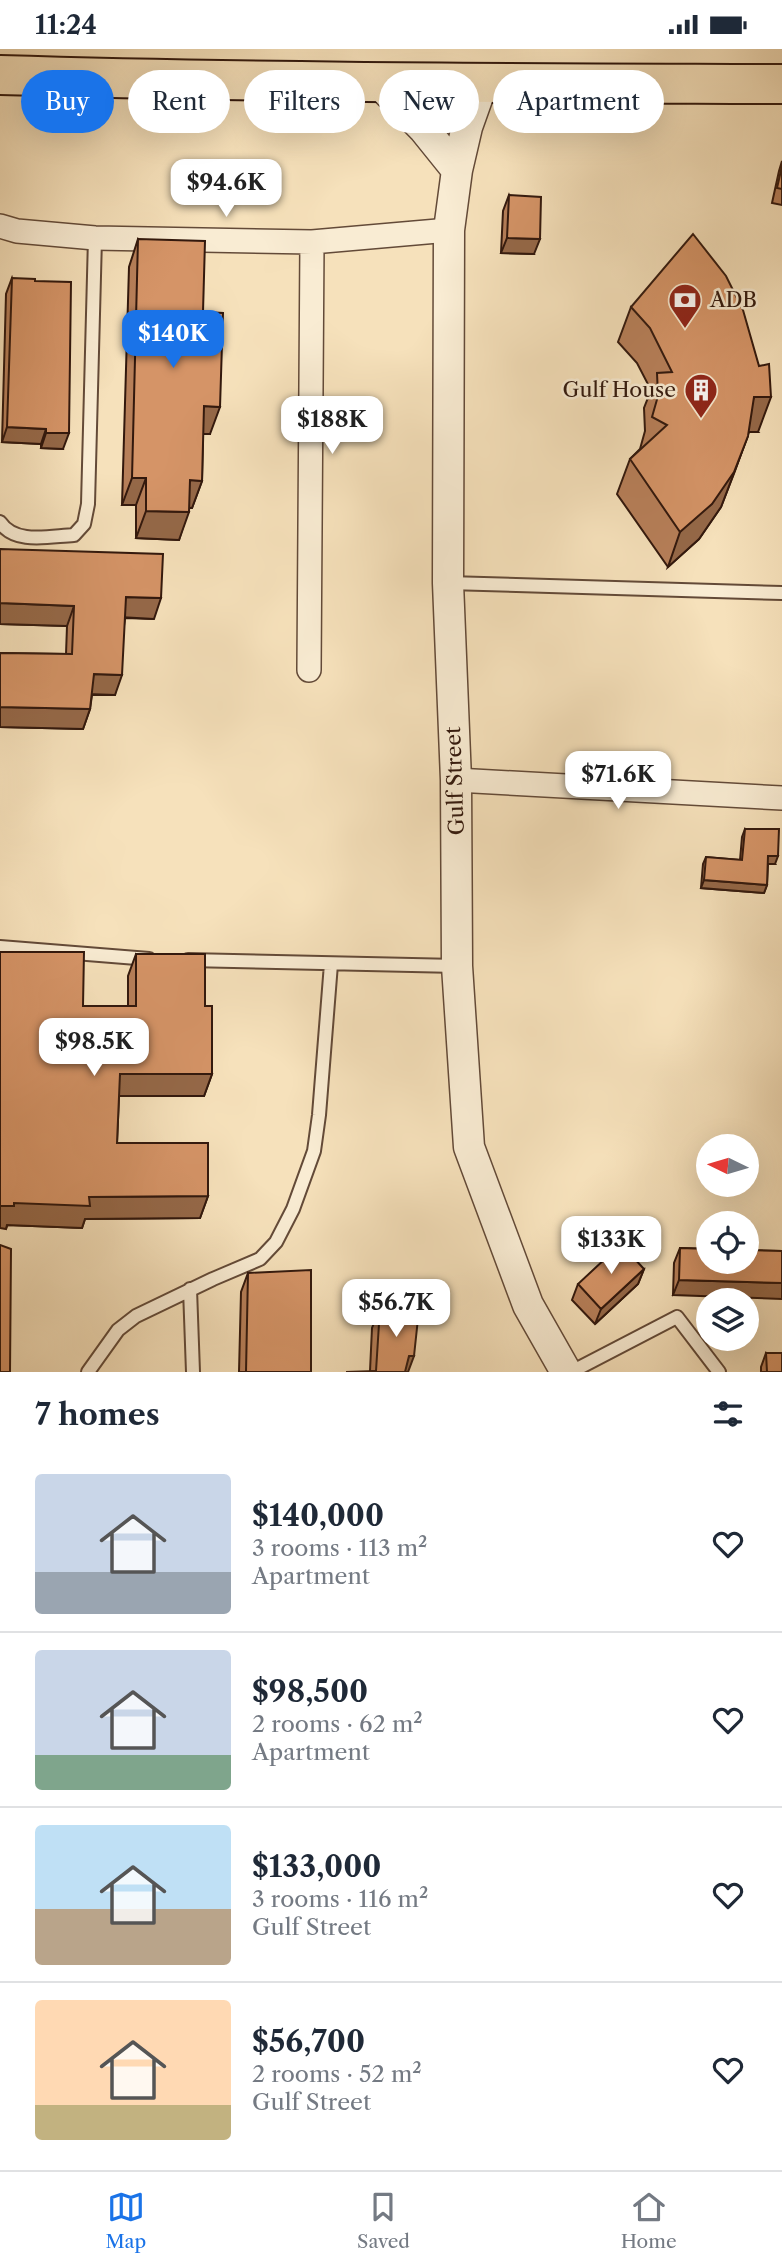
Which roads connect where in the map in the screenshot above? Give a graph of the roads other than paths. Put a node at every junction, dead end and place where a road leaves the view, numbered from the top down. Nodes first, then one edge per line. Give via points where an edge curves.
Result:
1 (0, 75) edge
2 (479, 82) edge
3 (483, 82) junction
4 (379, 84) edge
5 (782, 84) edge
6 (427, 133) edge
7 (457, 170) junction
8 (0, 226) edge
9 (449, 230) junction
10 (95, 238) junction
11 (312, 242) junction
12 (0, 522) edge
13 (448, 583) junction
14 (782, 593) edge
15 (309, 670) dead end
16 (456, 780) junction
17 (782, 798) edge
18 (0, 947) edge
19 (165, 960) edge
20 (179, 960) edge
21 (331, 964) junction
22 (457, 966) junction
23 (190, 1289) junction
24 (88, 1372) edge
25 (193, 1372) edge
26 (566, 1372) edge
27 (571, 1372) edge
28 (719, 1372) edge

1 - 4 highway
2 - 3 highway
3 - 5 highway
3 - 7 street, Gulf Street
6 - 7 street
7 - 9 street, Gulf Street
8 - 10 street
9 - 11 street
9 - 13 street, Gulf Street
10 - 11 street
10 - 12 lane via 84,524 74,535 21,537 5,530
11 - 15 street
13 - 14 lane
13 - 16 street, Gulf Street
16 - 17 street
16 - 22 street, Gulf Street
18 - 19 lane
20 - 21 lane
21 - 22 lane
21 - 23 lane via 316,1139 293,1209 276,1242 260,1259
22 - 26 street, Gulf Street via 469,1147 528,1305
23 - 24 lane via 118,1329
23 - 25 lane
27 - 28 lane via 677,1317

